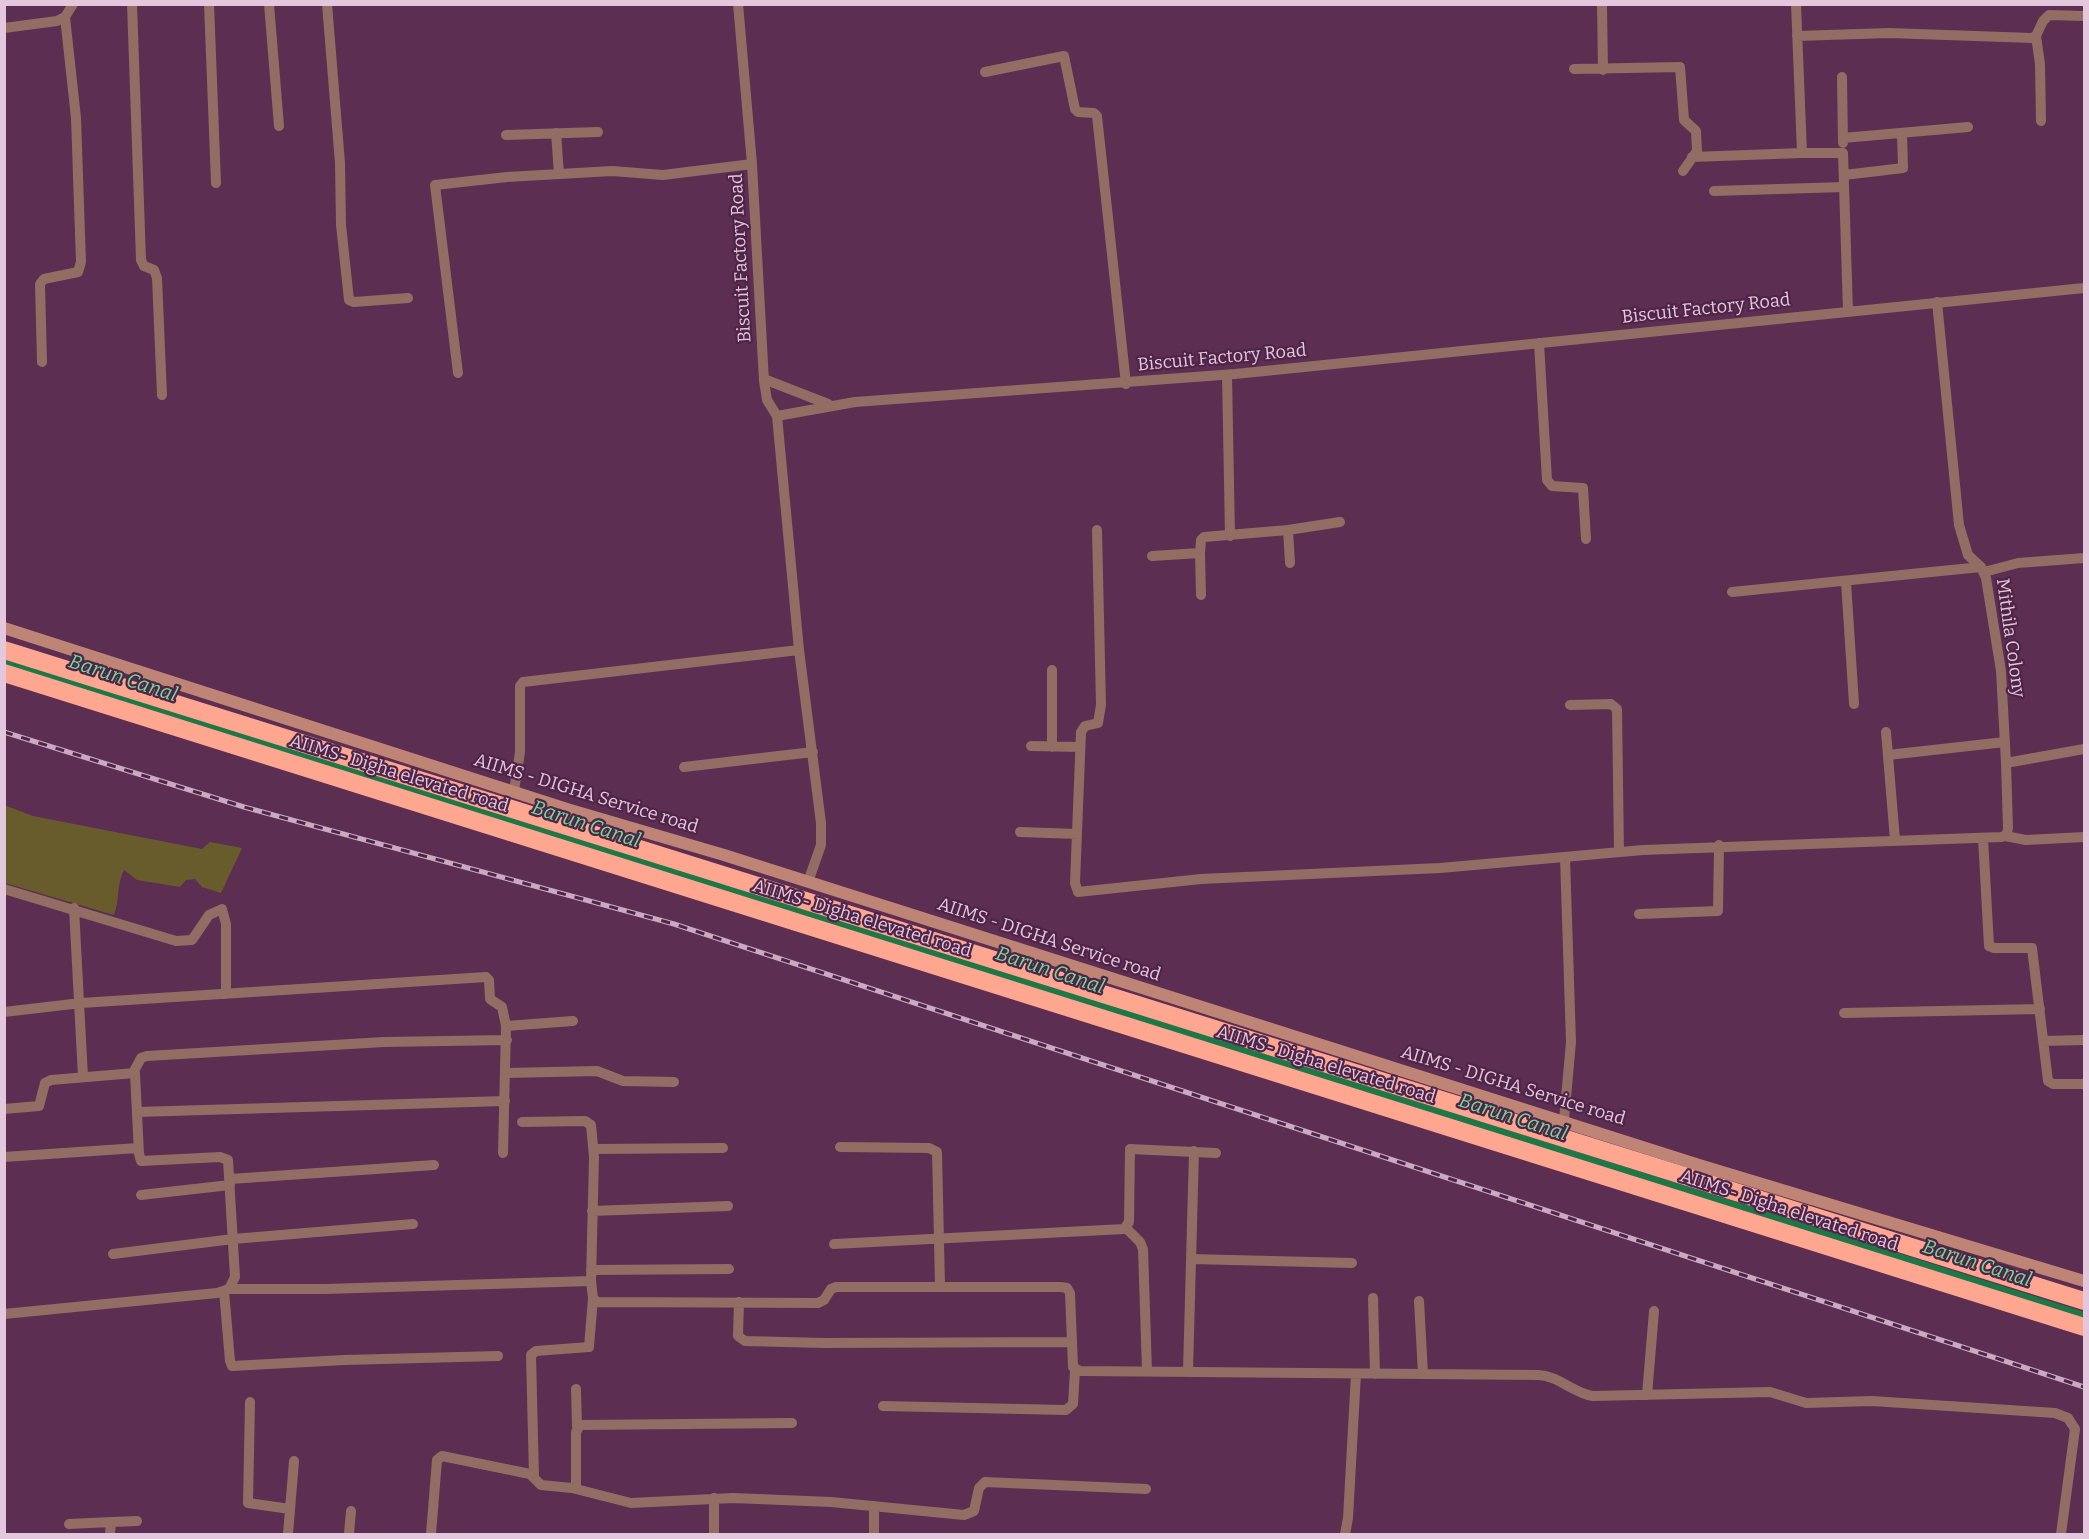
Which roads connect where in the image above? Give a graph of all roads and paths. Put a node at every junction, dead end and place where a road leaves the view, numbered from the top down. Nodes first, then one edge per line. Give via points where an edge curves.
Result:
1 (73, 4) edge
2 (132, 4) edge
3 (209, 4) edge
4 (269, 4) edge
5 (327, 4) edge
6 (738, 4) edge
7 (1602, 4) edge
8 (1796, 4) edge
9 (2085, 16) edge
10 (65, 17) junction
11 (4, 28) edge
12 (1797, 36) junction
13 (2036, 36) junction
14 (1574, 69) dead end
15 (1603, 70) junction
16 (985, 72) dead end
17 (1842, 77) dead end
18 (2041, 121) dead end
19 (279, 126) dead end
20 (1968, 127) dead end
21 (597, 132) dead end
22 (556, 133) junction
23 (1902, 133) junction
24 (506, 135) dead end
25 (1843, 138) junction
26 (1802, 153) junction
27 (1843, 153) junction
28 (1692, 157) junction
29 (752, 164) junction
30 (1683, 171) dead end
31 (559, 174) junction
32 (1844, 181) junction
33 (216, 183) dead end
34 (1714, 191) dead end
35 (2085, 288) edge
36 (408, 298) dead end
37 (1937, 302) junction
38 (1848, 312) junction
39 (1539, 343) junction
40 (42, 362) dead end
41 (458, 374) dead end
42 (1227, 375) junction
43 (764, 379) junction
44 (1126, 384) junction
45 (162, 395) dead end
46 (830, 405) junction
47 (777, 416) junction
48 (1340, 522) dead end
49 (1097, 530) dead end
50 (1288, 530) junction
51 (1230, 536) junction
52 (1586, 539) dead end
53 (1200, 553) junction
54 (1152, 556) dead end
55 (2085, 558) edge
56 (1290, 563) dead end
57 (1982, 569) junction
58 (1845, 582) junction
59 (1732, 592) dead end
60 (1201, 595) dead end
61 (4, 628) edge
62 (4, 650) edge
63 (799, 650) junction
64 (1052, 670) dead end
65 (4, 673) edge
66 (1854, 704) dead end
67 (1570, 705) dead end
68 (1886, 732) dead end
69 (2005, 742) junction
70 (1031, 746) dead end
71 (1052, 747) junction
72 (1080, 747) junction
73 (2085, 749) edge
74 (813, 752) junction
75 (1888, 755) junction
76 (2006, 763) junction
77 (684, 767) dead end
78 (514, 791) junction
79 (1020, 832) dead end
80 (1077, 834) junction
81 (2005, 836) junction
82 (2085, 837) edge
83 (1983, 838) junction
84 (1895, 840) junction
85 (1719, 845) junction
86 (1619, 852) junction
87 (1565, 857) junction
88 (808, 882) junction
89 (4, 889) edge
90 (74, 908) junction
91 (1639, 914) dead end
92 (226, 994) junction
93 (81, 1003) junction
94 (2040, 1009) junction
95 (4, 1012) edge
96 (1844, 1012) dead end
97 (573, 1021) dead end
98 (506, 1026) junction
99 (507, 1040) junction
100 (2085, 1040) edge
101 (2043, 1041) junction
102 (133, 1073) junction
103 (506, 1073) junction
104 (83, 1077) junction
105 (674, 1082) dead end
106 (2085, 1084) edge
107 (505, 1101) junction
108 (4, 1109) edge
109 (137, 1112) junction
110 (1564, 1120) junction
111 (522, 1122) dead end
112 (840, 1147) dead end
113 (138, 1148) junction
114 (723, 1148) dead end
115 (594, 1149) junction
116 (1194, 1151) junction
117 (1216, 1152) dead end
118 (503, 1153) dead end
119 (4, 1157) edge
120 (434, 1164) dead end
121 (230, 1182) junction
122 (141, 1194) dead end
123 (728, 1206) dead end
124 (592, 1211) junction
125 (413, 1224) dead end
126 (1126, 1228) junction
127 (938, 1238) junction
128 (233, 1239) junction
129 (834, 1244) dead end
130 (113, 1254) dead end
131 (1191, 1259) junction
132 (1352, 1263) dead end
133 (729, 1269) dead end
134 (591, 1275) junction
135 (2085, 1281) edge
136 (940, 1286) junction
137 (227, 1290) junction
138 (592, 1298) junction
139 (1373, 1298) dead end
140 (1419, 1301) dead end
141 (2085, 1301) edge
142 (739, 1302) junction
143 (1654, 1311) dead end
144 (4, 1314) edge
145 (2085, 1327) edge
146 (1072, 1342) junction
147 (498, 1356) dead end
148 (1075, 1370) junction
149 (1147, 1371) junction
150 (1188, 1371) junction
151 (1356, 1374) junction
152 (1375, 1374) junction
153 (1423, 1374) junction
154 (576, 1389) dead end
155 (1647, 1395) junction
156 (250, 1402) dead end
157 (883, 1406) dead end
158 (792, 1423) dead end
159 (577, 1426) junction
160 (294, 1461) dead end
161 (534, 1477) junction
162 (576, 1489) junction
163 (1146, 1489) dead end
164 (714, 1498) junction
165 (874, 1506) junction
166 (290, 1509) junction
167 (351, 1511) dead end
168 (137, 1521) dead end
169 (111, 1522) junction
170 (69, 1524) dead end
171 (110, 1534) edge
172 (288, 1534) edge
173 (349, 1534) edge
174 (431, 1534) edge
175 (714, 1534) edge
176 (874, 1534) edge
177 (1345, 1534) edge
178 (2061, 1534) edge

1 - 10 street
2 - 45 street via 141,260 157,274
3 - 33 street
4 - 19 street
5 - 36 street via 349,300
6 - 29 street, Biscuit Factory Road
7 - 15 street
8 - 12 street
9 - 13 street via 2049,15
10 - 11 street
10 - 40 street via 76,118 81,262 78,272 44,279 40,284
12 - 13 street
12 - 26 street
13 - 18 street
14 - 15 street
15 - 28 street via 1680,68 1684,120 1696,134 1697,148
16 - 44 street via 1064,56 1076,111 1094,112 1097,116
17 - 25 street
20 - 23 street
21 - 22 street
22 - 24 street
22 - 31 street
23 - 25 street
23 - 32 street via 1904,168
25 - 27 street
26 - 27 street
26 - 28 street
27 - 32 street
28 - 30 street
29 - 31 street via 663,175 622,171
29 - 43 street, Biscuit Factory Road
31 - 41 street via 435,185
32 - 34 street
32 - 38 street
35 - 37 street, Biscuit Factory Road
37 - 38 street, Biscuit Factory Road
37 - 57 street, Mithila Colony via 1959,525 1968,555
38 - 39 street, Biscuit Factory Road
39 - 42 street, Biscuit Factory Road
39 - 52 street via 1547,480 1552,486 1583,488
42 - 44 street, Biscuit Factory Road
42 - 51 street
43 - 46 street
43 - 47 street, Biscuit Factory Road via 767,400
44 - 46 street, Biscuit Factory Road
46 - 47 street, Biscuit Factory Road
47 - 63 street
48 - 50 street
49 - 72 street via 1100,718 1098,723 1082,728
50 - 51 street
50 - 56 street
51 - 53 street via 1202,539
53 - 54 street
53 - 60 street
55 - 57 street
57 - 58 street
57 - 69 street, Mithila Colony via 2001,671
58 - 59 street
58 - 66 street
61 - 78 main road, AIIMS - DIGHA Service road
62 - 141 highway, AIIMS- Digha elevated road
63 - 74 street
63 - 78 street via 523,682
64 - 71 street
65 - 145 highway, AIIMS- Digha elevated road
67 - 86 street via 1611,704 1617,709
68 - 75 street
69 - 75 street
69 - 76 street, Mithila Colony
70 - 71 street
71 - 72 street
72 - 80 street
73 - 76 street
74 - 77 street
74 - 88 street via 821,836
75 - 84 street
76 - 81 street, Mithila Colony
78 - 88 main road, AIIMS - DIGHA Service road
79 - 80 street
80 - 87 street via 1078,892 1201,879 1440,868
81 - 82 street via 2026,840
81 - 83 street
83 - 84 street
83 - 94 street via 1989,946 2032,948
84 - 85 street
85 - 86 street
85 - 91 street via 1718,912
86 - 87 street
87 - 110 street via 1571,1041
88 - 110 main road, AIIMS - DIGHA Service road
89 - 90 street
90 - 92 street via 183,941 196,936 209,915 222,909 226,924
90 - 93 street
92 - 93 street
92 - 98 street via 486,977 490,999 502,1007
93 - 95 street
93 - 104 street
94 - 96 street
94 - 101 street
97 - 98 street
98 - 99 street
99 - 102 street via 384,1042 147,1056 141,1058
99 - 103 street
100 - 101 street
101 - 106 street via 2049,1083
102 - 104 street
102 - 109 street
103 - 105 street via 597,1071 623,1081
103 - 107 street
104 - 108 street via 47,1081 39,1106
107 - 109 street
107 - 118 street
109 - 113 street
110 - 135 main road, AIIMS - DIGHA Service road via 1699,1165
111 - 115 street via 588,1122
112 - 127 street via 935,1150
113 - 119 street
113 - 121 street via 139,1158 144,1162 225,1158
114 - 115 street
115 - 124 street
116 - 117 street
116 - 126 street via 1130,1149
116 - 131 street
120 - 121 street
121 - 122 street
121 - 128 street
123 - 124 street
124 - 134 street
125 - 128 street
126 - 127 street
126 - 149 street via 1143,1249
127 - 129 street
127 - 136 street
128 - 130 street
128 - 137 street via 235,1277
131 - 132 street
131 - 150 street
133 - 134 street
134 - 137 street via 325,1289
134 - 138 street
136 - 142 street via 836,1287 818,1303
136 - 146 street via 1064,1287 1071,1297
137 - 144 street
137 - 147 street via 232,1366
138 - 142 street via 599,1302
138 - 161 street via 589,1347 536,1351 531,1355
139 - 152 street
140 - 153 street
142 - 146 street via 738,1336 745,1341
143 - 155 street
146 - 148 street
148 - 149 street
148 - 157 street via 1073,1404 1066,1410
149 - 150 street
150 - 151 street
151 - 152 street
151 - 177 street
152 - 153 street
153 - 155 street via 1545,1375 1584,1395
154 - 159 street
155 - 178 street via 1770,1392 1806,1402 1890,1402 2063,1415 2075,1430
156 - 166 street via 247,1502 252,1506
158 - 159 street
159 - 162 street
160 - 166 street
161 - 162 street via 541,1485
161 - 174 street via 440,1456 436,1460
162 - 164 street via 640,1503
163 - 165 street via 985,1482 979,1488 974,1511 968,1515
164 - 165 street
164 - 175 street
165 - 176 street
166 - 172 street
167 - 173 street
168 - 169 street
169 - 170 street
169 - 171 street

